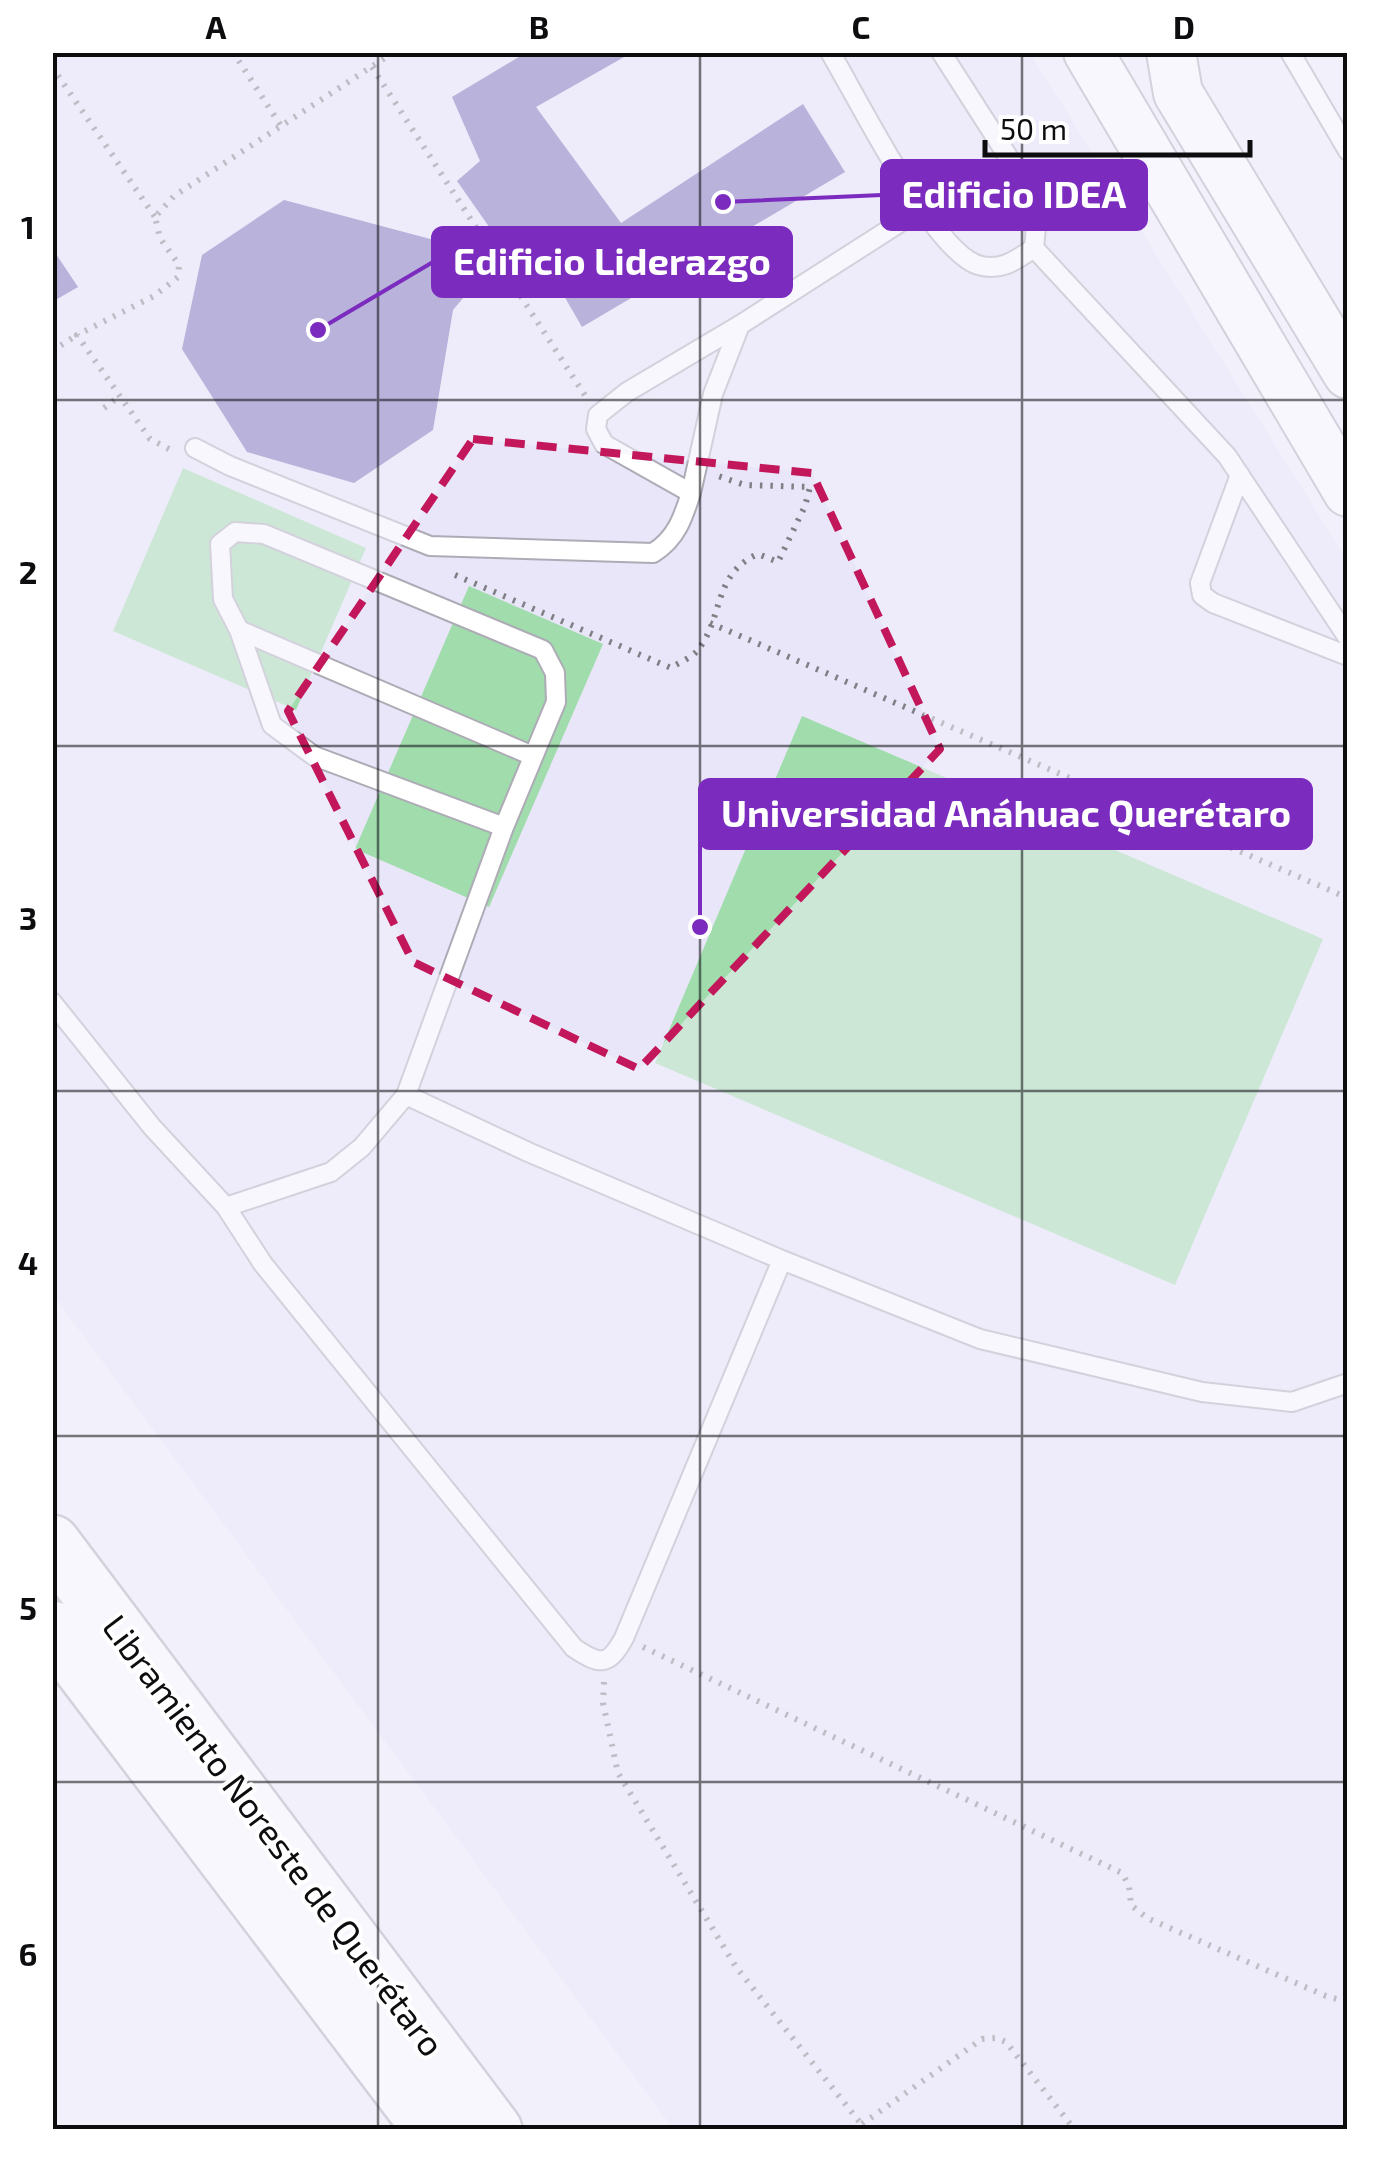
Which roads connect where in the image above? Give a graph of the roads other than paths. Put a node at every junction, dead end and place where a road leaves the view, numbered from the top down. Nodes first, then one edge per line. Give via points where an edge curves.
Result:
1 (830, 52) edge
2 (941, 52) edge
3 (1088, 52) edge
4 (1171, 52) edge
5 (1290, 52) edge
6 (1348, 151) edge
7 (921, 209) junction
8 (1034, 248) junction
9 (740, 325) junction
10 (1348, 374) edge
11 (188, 452) road end
12 (1240, 475) junction
13 (1348, 492) edge
14 (691, 494) junction
15 (239, 630) junction
16 (1348, 638) edge
17 (1348, 656) edge
18 (533, 756) junction
19 (504, 827) junction
20 (52, 1002) edge
21 (406, 1095) junction
22 (226, 1207) junction
23 (782, 1260) junction
24 (1348, 1383) edge
25 (52, 1543) edge
26 (52, 1630) edge
27 (432, 2130) edge
28 (494, 2130) edge

1 - 7 lane
2 - 8 lane via 1032,194
3 - 13 street
4 - 10 street via 1178,93
5 - 6 lane
7 - 8 lane via 964,259 980,266 1005,267
7 - 9 lane
8 - 12 lane
9 - 14 lane via 713,394
9 - 14 lane via 598,415 604,444
11 - 14 lane via 430,546 654,553 682,522
12 - 16 lane
12 - 17 lane via 1200,584 1202,595
15 - 18 lane
15 - 18 lane via 223,599 220,544 235,532 264,534 543,650 555,673 556,702
15 - 19 lane via 272,726 314,756
18 - 19 lane
19 - 21 lane
20 - 22 lane
21 - 22 lane via 362,1148 331,1172
21 - 23 lane
22 - 23 lane via 263,1264 574,1648 594,1662 616,1654 624,1638
23 - 24 lane via 980,1339 1202,1392 1292,1402
25 - 28 highway, Libramiento Noreste de Querétaro
26 - 27 highway, Libramiento Noreste de Querétaro

